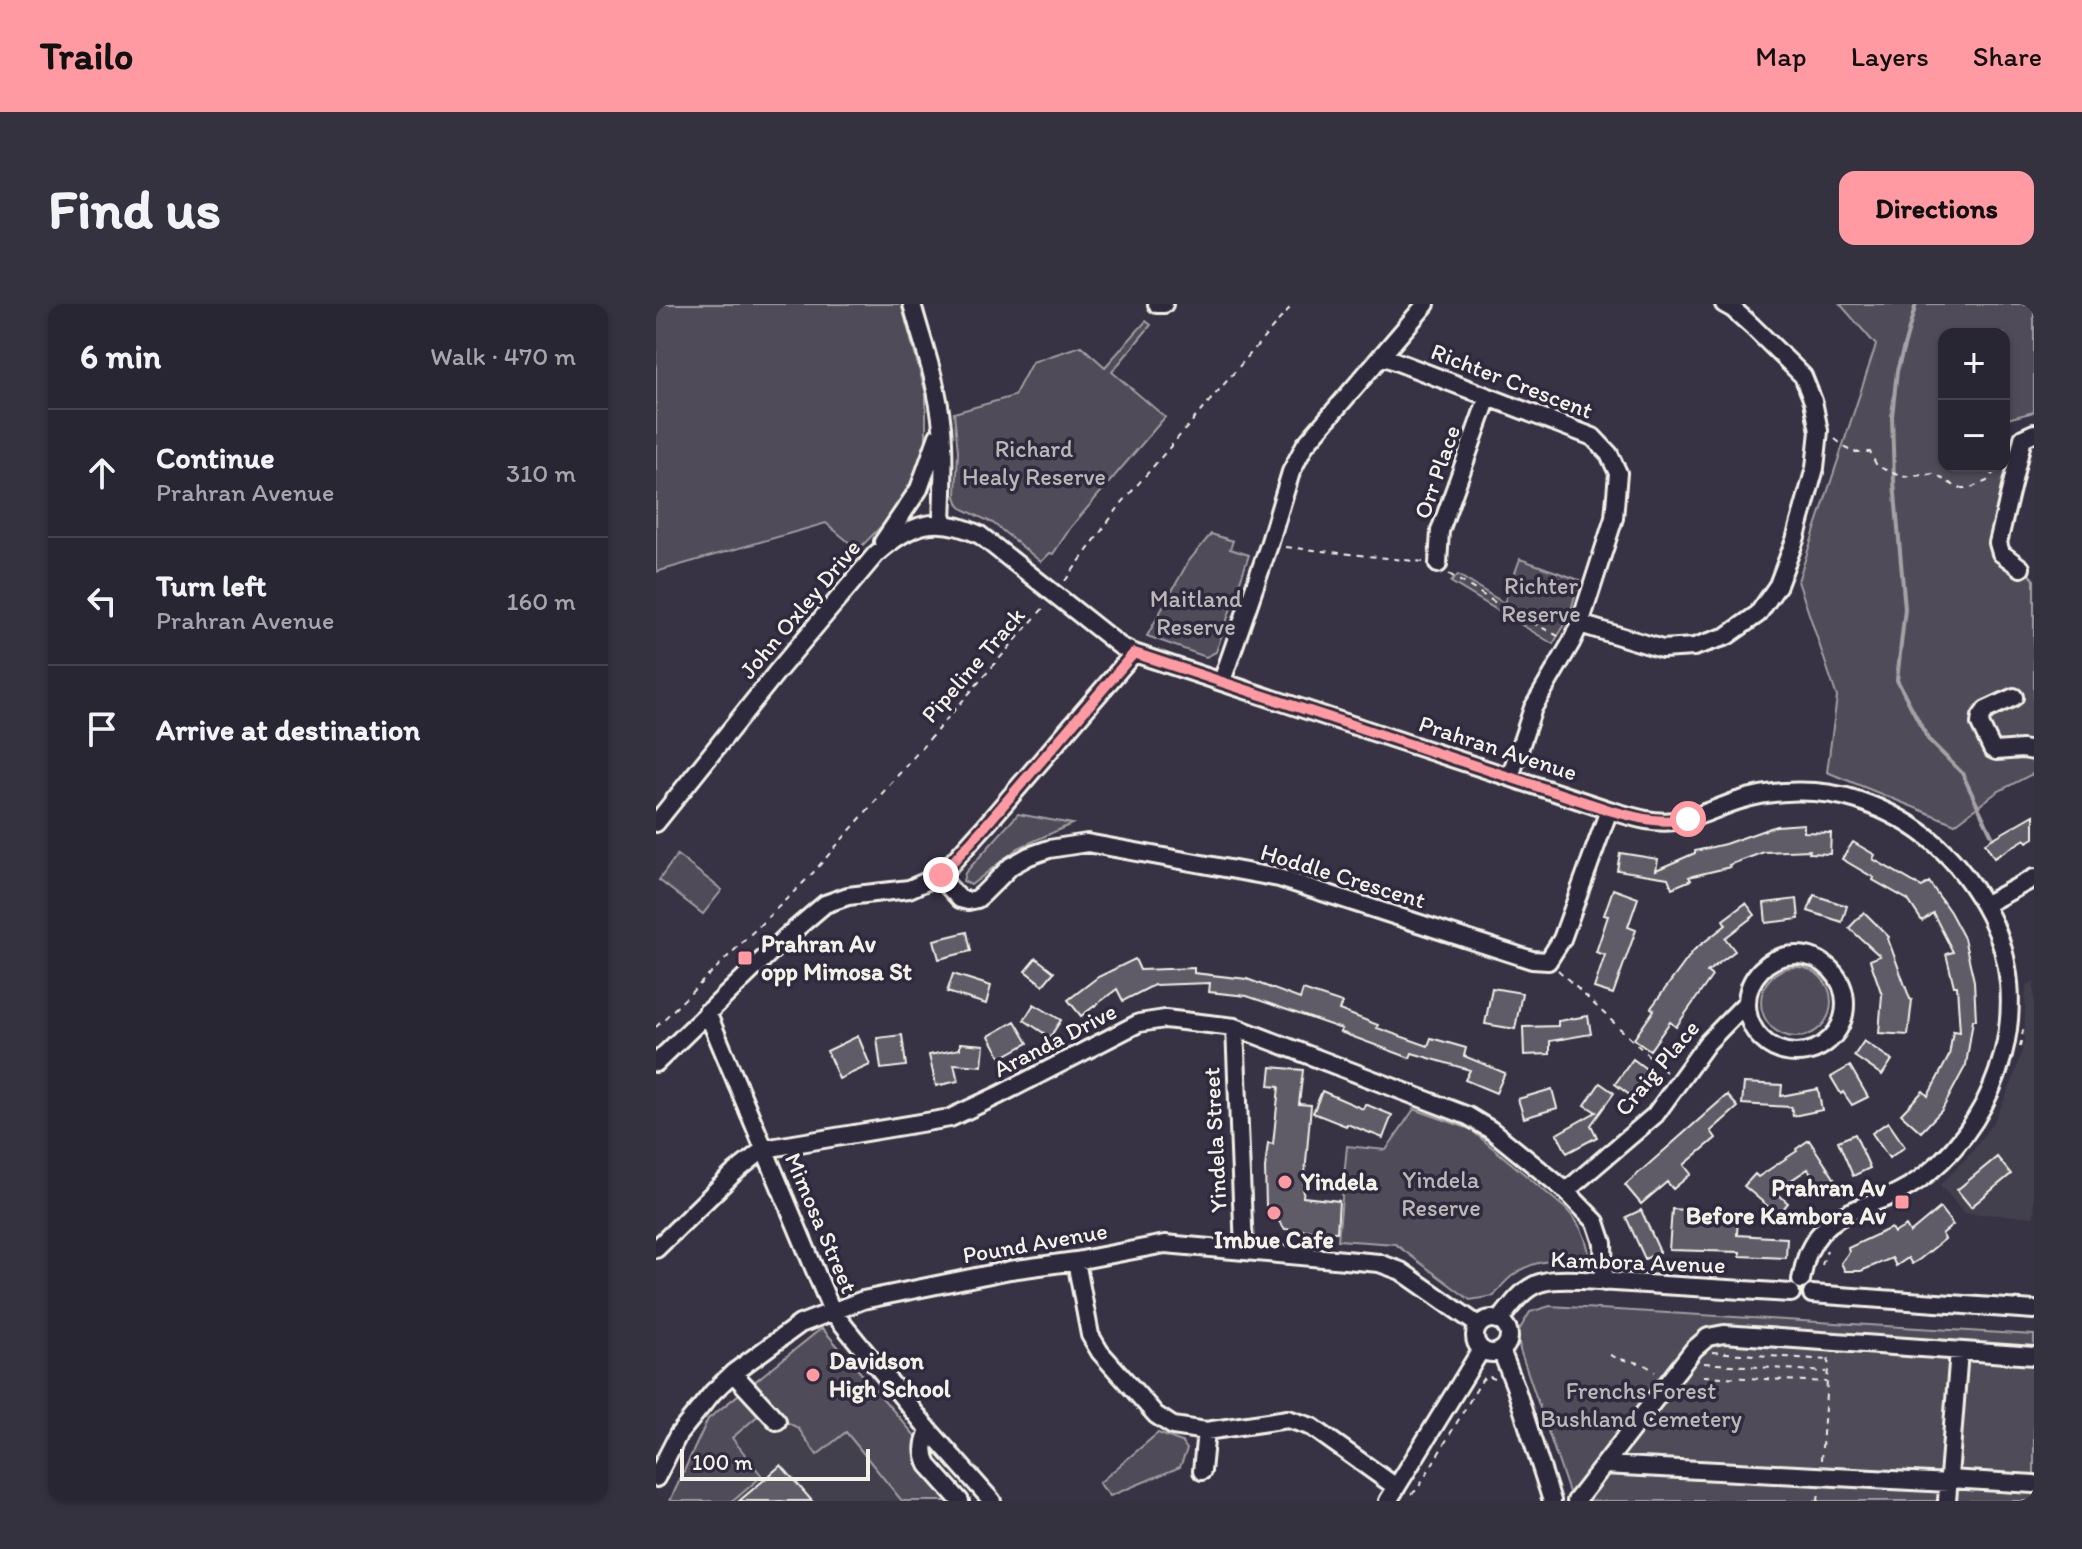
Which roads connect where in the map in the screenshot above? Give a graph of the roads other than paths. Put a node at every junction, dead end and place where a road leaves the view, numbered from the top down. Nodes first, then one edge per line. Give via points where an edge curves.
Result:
1 (912, 304) edge
2 (1426, 304) edge
3 (1724, 304) edge
4 (1382, 356) junction
5 (1488, 397) junction
6 (942, 426) junction
7 (2028, 436) edge
8 (942, 522) junction
9 (876, 554) junction
10 (1438, 564) road end
11 (2021, 568) dead end
12 (1580, 624) junction
13 (1134, 653) junction
14 (1222, 681) junction
15 (2014, 697) dead end
16 (2034, 751) edge
17 (1510, 777) junction
18 (1609, 810) junction
19 (657, 820) edge
20 (941, 875) junction
21 (2034, 878) edge
22 (1984, 905) junction
23 (1746, 1003) junction
24 (707, 1012) junction
25 (1235, 1027) junction
26 (656, 1063) edge
27 (764, 1149) junction
28 (1566, 1191) junction
29 (656, 1249) edge
30 (1244, 1250) junction
31 (1076, 1261) junction
32 (1604, 1282) junction
33 (1796, 1286) junction
34 (2034, 1310) edge
35 (832, 1311) junction
36 (1500, 1320) junction
37 (1478, 1325) junction
38 (1508, 1346) junction
39 (1481, 1350) junction
40 (1959, 1351) junction
41 (2034, 1356) edge
42 (733, 1373) junction
43 (777, 1421) dead end
44 (929, 1430) junction
45 (1206, 1431) junction
46 (1604, 1465) junction
47 (1202, 1471) dead end
48 (656, 1478) edge
49 (1949, 1481) junction
50 (2034, 1484) edge
51 (1397, 1494) edge
52 (960, 1501) edge
53 (992, 1501) edge
54 (1552, 1501) edge
55 (1576, 1501) edge
56 (1947, 1501) edge

1 - 6 street
2 - 4 street
3 - 12 street via 1803,376 1819,431 1815,468 1778,585 1758,614 1727,636 1694,647 1662,649
4 - 5 street, Richter Crescent
4 - 14 street via 1305,445 1291,472
5 - 10 street, Orr Place via 1440,531
5 - 12 street, Richter Crescent via 1593,437 1618,473 1614,518
6 - 8 street
6 - 9 street via 919,489
7 - 11 street via 1998,543 2001,553
8 - 9 street, John Oxley Drive via 914,528
8 - 13 street via 980,535
9 - 19 street, John Oxley Drive
12 - 17 street, Richter Crescent via 1533,708
13 - 14 street, Prahran Avenue
13 - 20 street
14 - 17 street, Prahran Avenue
15 - 16 street via 1986,710 1980,724 1992,749
17 - 18 street, Prahran Avenue
18 - 20 street, Hoddle Crescent via 1562,939 1548,961 1279,878 1087,843 1029,856 968,901 960,899
18 - 22 street, Prahran Avenue via 1672,822 1783,793 1855,800 1917,829 1957,865
20 - 24 street via 909,889 825,904
21 - 22 street
22 - 33 street, Prahran Avenue via 2005,957 2010,1013 2002,1064 1990,1093 1956,1147 1926,1175 1840,1215 1823,1229
23 - 23 street, Craig Place via 1758,972 1786,955 1803,955 1826,965 1845,1000 1844,1016 1827,1043 1797,1054 1767,1045 1755,1033
23 - 28 street, Craig Place via 1707,1043 1655,1115
24 - 26 street
24 - 27 street, Mimosa Street
25 - 27 street, Aranda Drive via 1165,1019 1139,1023 950,1118
25 - 28 street, Aranda Drive via 1468,1116
25 - 30 street, Yindela Street
27 - 29 street, Aranda Drive
27 - 35 street, Mimosa Street
28 - 32 street, Aranda Drive via 1596,1222 1603,1243
30 - 31 street, Pound Avenue via 1165,1244
30 - 37 street, Pound Avenue via 1379,1263 1401,1271
31 - 35 street, Pound Avenue via 863,1300
31 - 45 street via 1090,1335 1100,1352 1156,1415 1173,1426
32 - 33 street, Kambora Avenue
32 - 36 street, Kambora Avenue via 1539,1283 1523,1292
33 - 34 street, Kambora Avenue via 1794,1299 1801,1302 1812,1294
35 - 42 street, Pound Avenue via 800,1324
35 - 44 street, Mimosa Street
36 - 37 street
36 - 38 street via 1509,1332
37 - 39 street via 1474,1335
38 - 39 street via 1491,1353
38 - 54 street via 1515,1386
39 - 51 street
40 - 41 street
40 - 46 street via 1708,1337
40 - 49 street
42 - 43 street
42 - 48 street, Pound Avenue via 678,1435
44 - 52 street via 924,1458
44 - 53 street, Mimosa Street
45 - 47 street
45 - 51 street via 1288,1419 1312,1427
46 - 49 street
46 - 55 street
49 - 50 street
49 - 56 street

